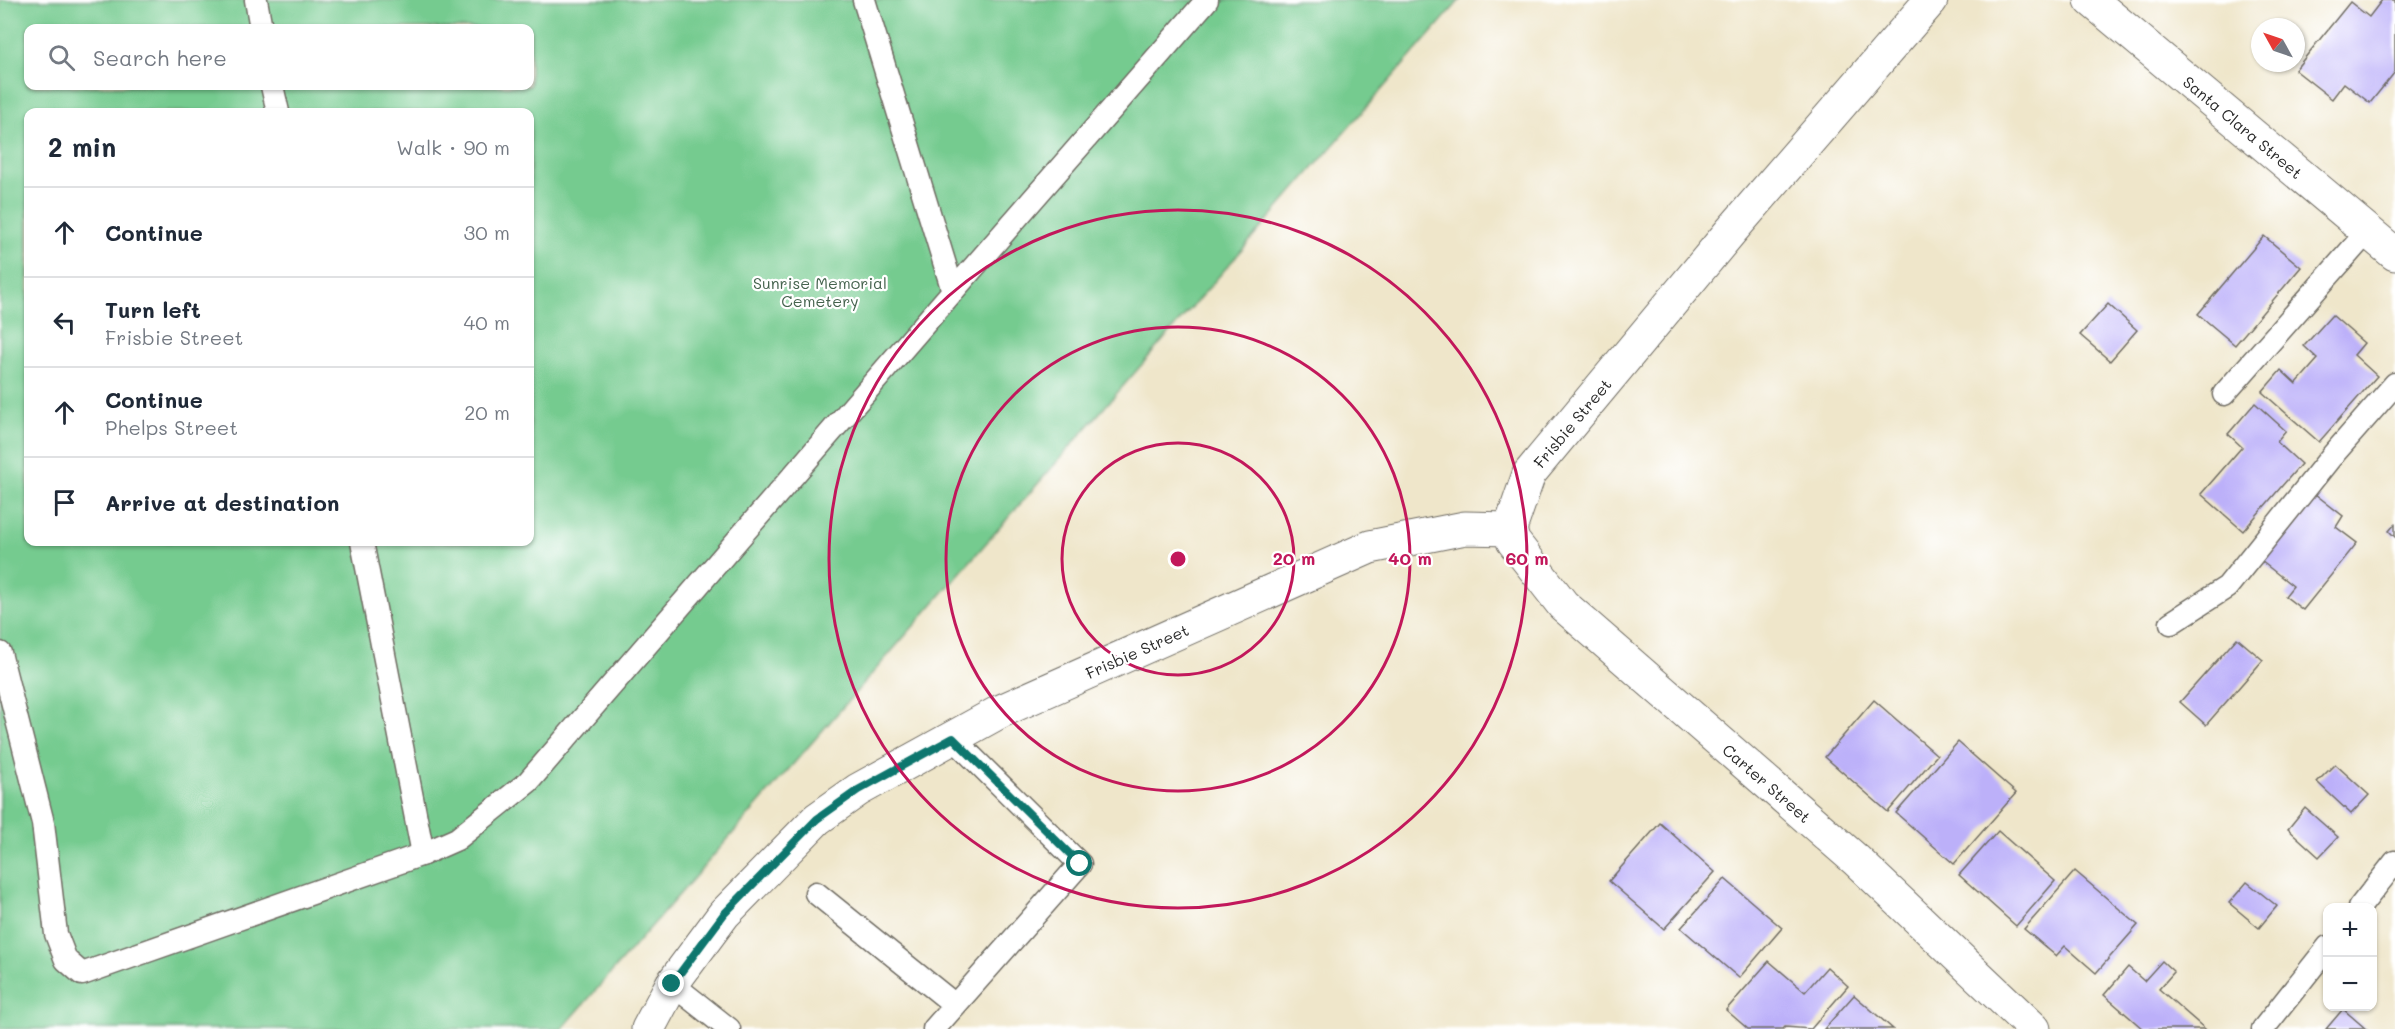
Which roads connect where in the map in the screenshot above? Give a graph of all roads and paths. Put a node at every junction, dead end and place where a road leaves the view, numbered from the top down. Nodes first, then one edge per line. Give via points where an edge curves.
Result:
1 (256, 0) edge
2 (864, 0) edge
3 (1207, 0) edge
4 (1931, 0) edge
5 (2091, 0) edge
6 (260, 24) edge
7 (273, 90) edge
8 (277, 108) edge
9 (2368, 231) junction
10 (2395, 254) edge
11 (953, 291) junction
12 (2395, 384) edge
13 (2224, 394) dead end
14 (1510, 529) junction
15 (363, 546) edge
16 (2171, 623) dead end
17 (0, 653) edge
18 (953, 738) junction
19 (423, 854) junction
20 (2395, 862) edge
21 (816, 893) dead end
22 (2363, 903) edge
23 (2323, 953) edge
24 (672, 984) junction
25 (955, 1005) junction
26 (648, 1029) edge
27 (729, 1029) edge
28 (934, 1029) edge
29 (2034, 1029) edge
30 (2263, 1029) edge

1 - 6 lane
2 - 11 lane
3 - 11 lane
4 - 14 street, Frisbie Street via 1731,231 1529,474
5 - 9 street, Santa Clara Street
7 - 8 lane
9 - 10 street, Santa Clara Street
9 - 13 lane
11 - 19 lane via 528,782 457,839
12 - 16 lane via 2227,586
14 - 18 street, Frisbie Street via 1465,528 1370,547 1001,711
14 - 29 street, Carter Street via 1513,542 1563,605 1856,860
15 - 19 lane
17 - 19 lane via 43,823 56,934 66,960 82,974
18 - 24 street, Frisbie Street via 858,790 817,819 724,914
18 - 25 lane via 1080,864
20 - 22 lane
21 - 25 lane
23 - 30 lane
24 - 26 street, Frisbie Street
24 - 27 lane
25 - 28 lane

